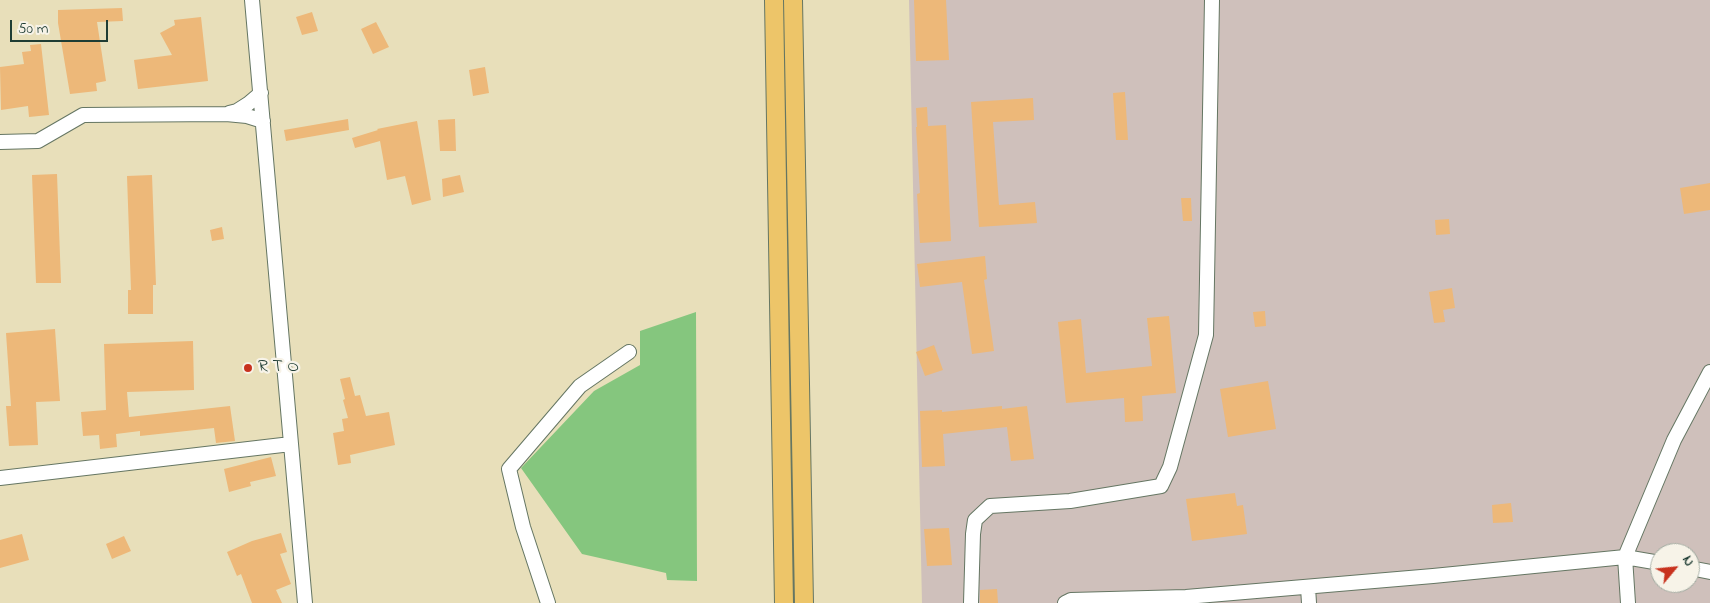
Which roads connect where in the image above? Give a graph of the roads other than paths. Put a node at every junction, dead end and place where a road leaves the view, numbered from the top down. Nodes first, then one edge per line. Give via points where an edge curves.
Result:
1 (252, 0) edge
2 (774, 0) edge
3 (793, 0) edge
4 (1212, 0) edge
5 (261, 93) junction
6 (226, 114) junction
7 (263, 121) junction
8 (0, 142) edge
9 (629, 352) dead end
10 (1710, 372) edge
11 (292, 444) junction
12 (2, 476) edge
13 (1625, 557) junction
14 (1650, 561) edge
15 (1308, 587) junction
16 (1186, 600) edge
17 (306, 603) edge
18 (548, 603) edge
19 (784, 603) edge
20 (804, 603) edge
21 (971, 603) edge
22 (1065, 603) edge
23 (1309, 603) edge
24 (1628, 603) edge

1 - 5 street
2 - 19 main road
3 - 20 main road
4 - 21 street via 1206,335 1170,467 1161,486 1070,501 990,506 976,520 972,534
5 - 6 street via 237,111
5 - 7 street
6 - 7 street
6 - 8 street via 83,115 38,141
7 - 11 street
9 - 18 street via 580,386 509,470 523,527
10 - 13 street via 1674,440
11 - 12 street
11 - 17 street
13 - 14 street
13 - 15 street
13 - 24 street
15 - 16 street
15 - 23 street
16 - 22 street via 1071,600

